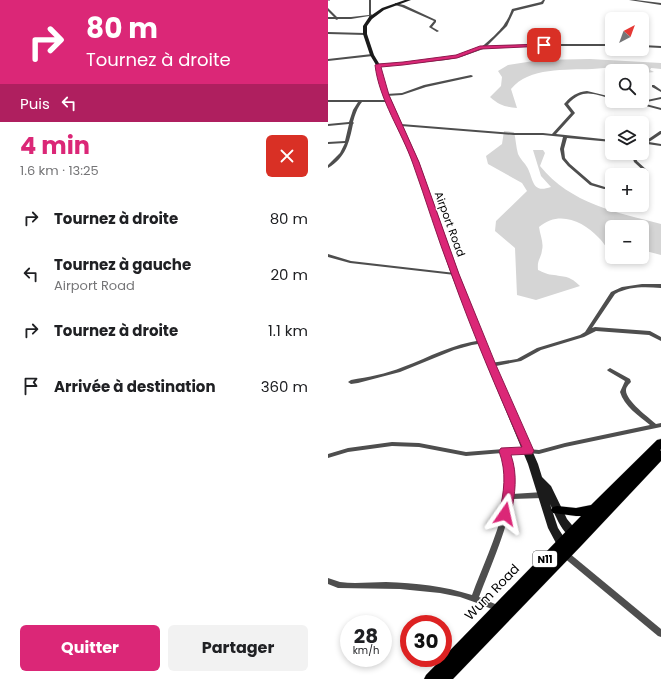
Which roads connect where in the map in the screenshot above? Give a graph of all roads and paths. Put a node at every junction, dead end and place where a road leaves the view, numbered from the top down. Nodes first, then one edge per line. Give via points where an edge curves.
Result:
1 (370, 0) edge
2 (409, 0) edge
3 (544, 0) edge
4 (630, 0) edge
5 (396, 4) junction
6 (661, 4) edge
7 (328, 9) edge
8 (370, 16) junction
9 (328, 18) edge
10 (337, 19) junction
11 (438, 31) dead end
12 (328, 33) edge
13 (365, 34) junction
14 (605, 46) edge
15 (649, 46) edge
16 (661, 47) edge
17 (483, 48) junction
18 (372, 55) junction
19 (328, 60) edge
20 (378, 65) junction
21 (471, 76) dead end
22 (653, 86) dead end
23 (661, 91) edge
24 (605, 97) edge
25 (388, 98) junction
26 (661, 98) edge
27 (328, 101) edge
28 (361, 101) junction
29 (649, 101) edge
30 (649, 106) edge
31 (661, 109) edge
32 (352, 123) junction
33 (328, 125) edge
34 (401, 125) junction
35 (661, 132) edge
36 (553, 135) junction
37 (565, 137) junction
38 (605, 140) edge
39 (649, 141) edge
40 (347, 142) junction
41 (328, 143) edge
42 (649, 143) edge
43 (661, 145) edge
44 (635, 160) edge
45 (328, 167) edge
46 (643, 168) edge
47 (604, 188) dead end
48 (328, 255) edge
49 (455, 274) junction
50 (661, 286) edge
51 (586, 334) junction
52 (661, 339) edge
53 (482, 342) junction
54 (491, 365) junction
55 (610, 370) dead end
56 (351, 382) dead end
57 (659, 425) edge
58 (661, 443) edge
59 (504, 451) junction
60 (529, 451) junction
61 (661, 454) edge
62 (328, 456) edge
63 (537, 478) junction
64 (543, 495) junction
65 (508, 497) junction
66 (594, 509) junction
67 (558, 510) junction
68 (575, 536) junction
69 (566, 549) junction
70 (328, 581) edge
71 (474, 598) junction
72 (502, 611) junction
73 (661, 634) edge
74 (431, 679) edge
75 (444, 679) edge

1 - 8 street
2 - 5 main road
3 - 17 street via 542,3 513,10 506,24
4 - 6 street
5 - 8 main road
5 - 11 street via 435,21 430,28
7 - 10 street
8 - 10 street
8 - 13 main road via 365,26
9 - 10 street
12 - 13 street
13 - 18 main road, Airport Road
14 - 17 street
15 - 16 street
17 - 20 street via 457,57
18 - 19 street
18 - 20 main road, Airport Road
20 - 25 main road, Airport Road
21 - 25 street via 425,86
22 - 23 street
24 - 36 street via 587,93 573,96 566,104 573,113
25 - 28 street
25 - 34 main road, Airport Road
26 - 29 street
27 - 28 street
28 - 32 street via 355,107
30 - 31 street
32 - 33 street
32 - 40 street
34 - 36 street
34 - 49 main road, Airport Road
35 - 39 street
36 - 37 street
37 - 38 street
37 - 47 street via 562,153 568,165 591,184
40 - 41 street
40 - 45 street via 341,154
42 - 43 street
44 - 46 street
48 - 49 street via 350,262
49 - 53 main road, Airport Road
50 - 51 street via 632,286 613,293
51 - 52 street via 600,328 650,333
51 - 54 street via 539,349 519,360
53 - 54 main road, Airport Road
53 - 56 street via 464,344 403,369
54 - 60 main road, Airport Road
55 - 57 street via 628,380 623,389 626,399
57 - 60 street via 539,452
58 - 66 highway, Wum Road / N11
59 - 60 street
59 - 62 street via 466,454 419,445 392,444 348,450
59 - 65 street via 510,478
60 - 63 main road, Airport Road
61 - 68 highway, Wum Road / N11
63 - 64 main road, Airport Road
63 - 67 main road, Airport Road via 548,489
64 - 65 street
64 - 69 main road, Airport Road via 553,528
65 - 71 street via 505,514
66 - 67 highway via 576,512
66 - 68 highway, Wum Road / N11
67 - 68 main road, Airport Road
68 - 69 highway, Wum Road / N11
69 - 72 highway, Wum Road / N11
69 - 73 street
70 - 71 street via 338,585 428,587
71 - 72 street
72 - 74 highway, Wum Road / N11
72 - 75 highway, Wum Road / N11

